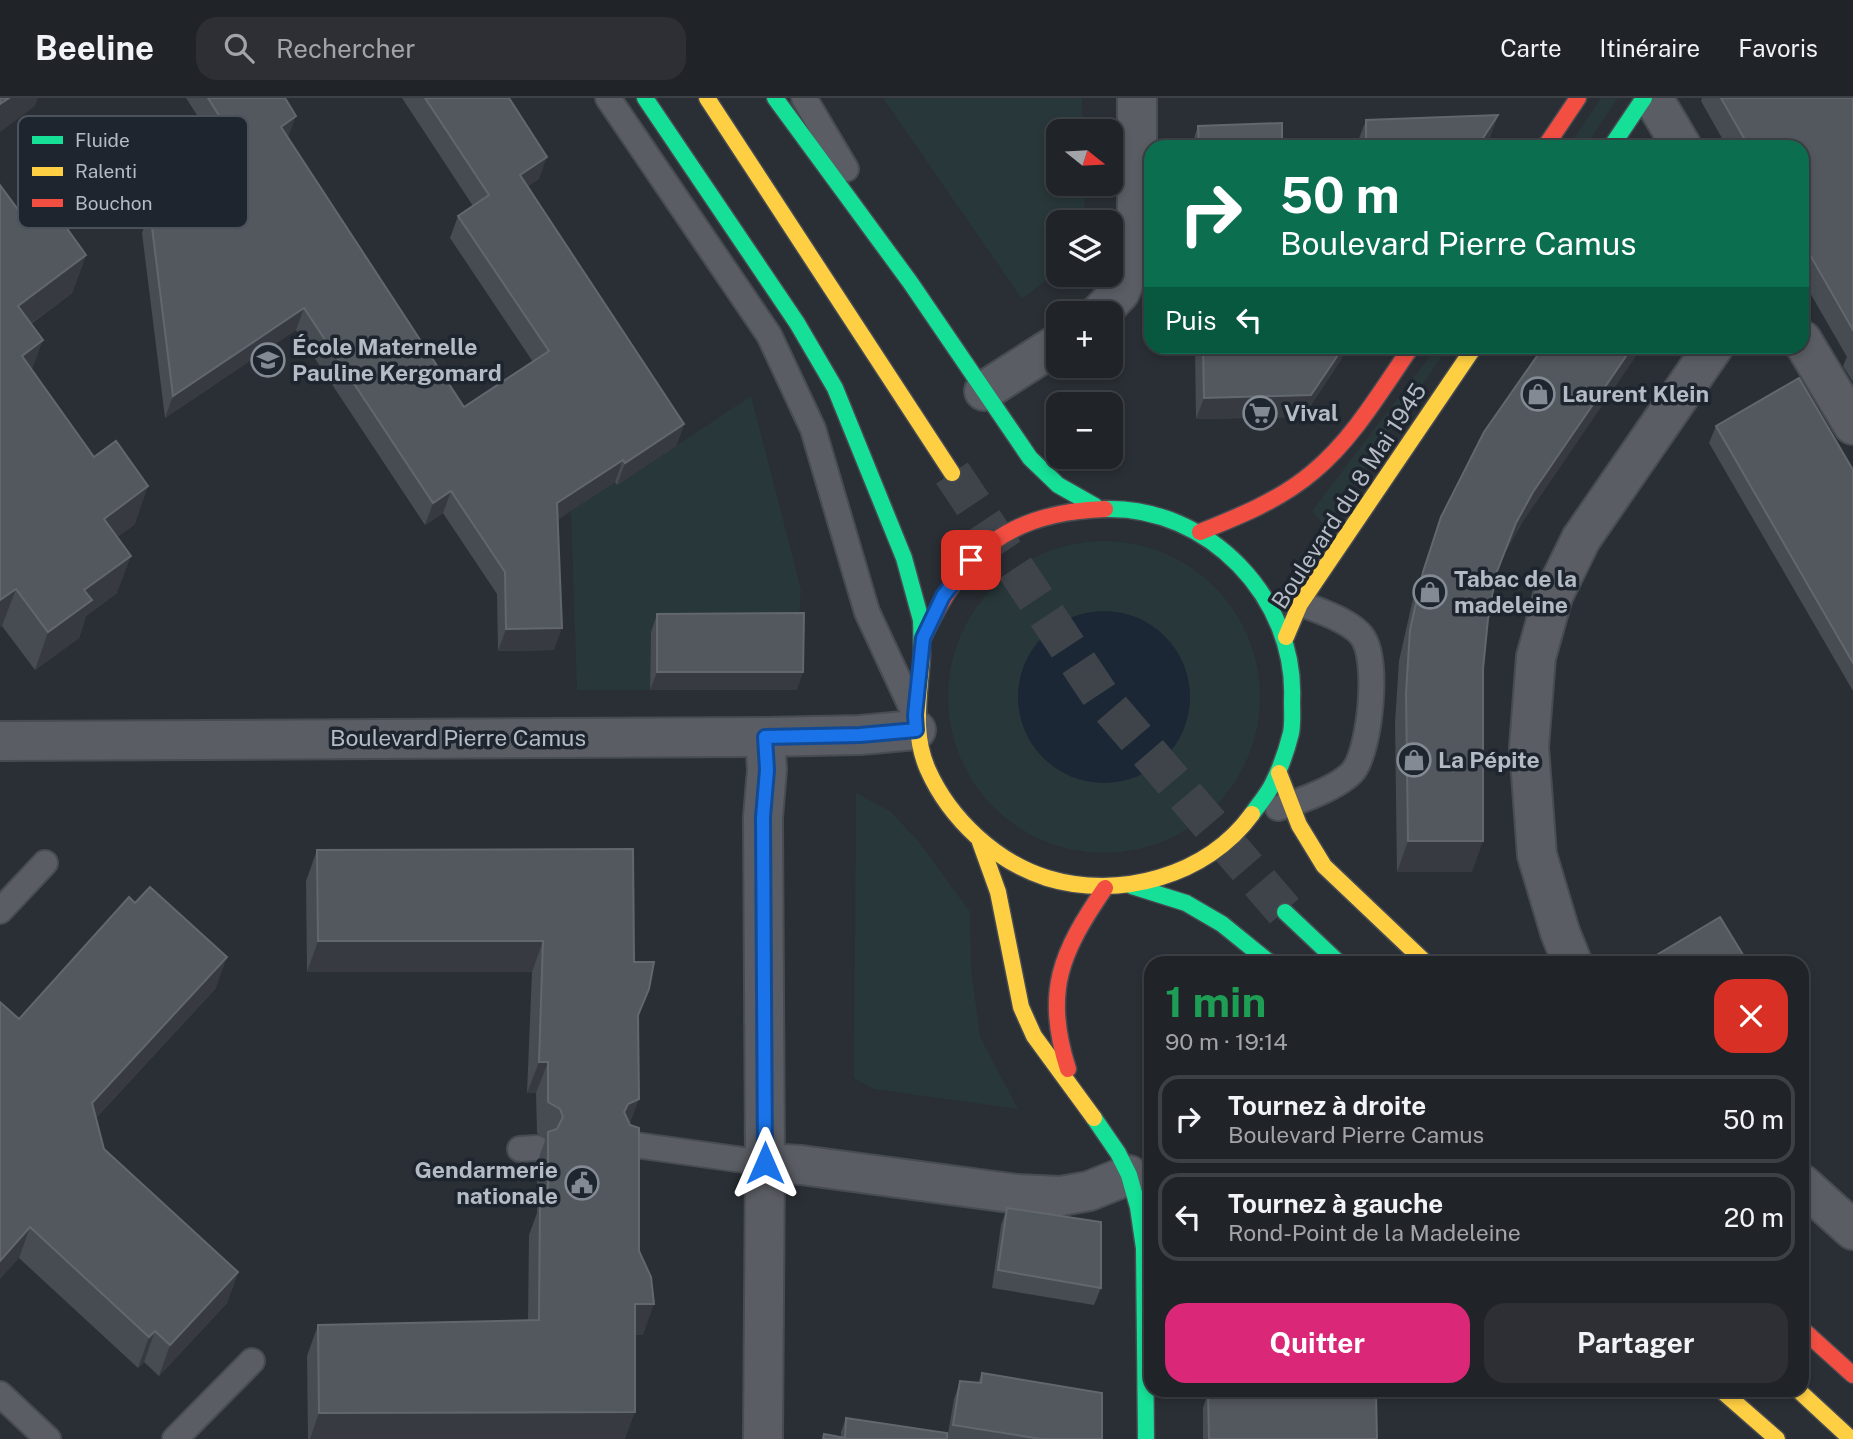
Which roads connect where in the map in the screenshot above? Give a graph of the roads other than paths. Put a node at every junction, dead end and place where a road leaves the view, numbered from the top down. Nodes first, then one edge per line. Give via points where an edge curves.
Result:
1 (608, 98) edge
2 (645, 98) edge
3 (707, 98) edge
4 (775, 98) edge
5 (804, 98) edge
6 (1137, 98) edge
7 (1578, 98) edge
8 (1644, 98) edge
9 (1653, 98) edge
10 (1550, 140) edge
11 (1616, 140) edge
12 (1678, 140) edge
13 (910, 282) junction
14 (1111, 301) edge
15 (1046, 351) edge
16 (1809, 352) edge
17 (1406, 354) edge
18 (1470, 354) edge
19 (1708, 354) edge
20 (984, 391) junction
21 (1853, 425) edge
22 (952, 473) tunnel mouth
23 (1095, 506) junction
24 (1200, 532) junction
25 (1262, 590) junction
26 (1300, 604) junction
27 (1286, 637) junction
28 (923, 638) junction
29 (916, 722) junction
30 (765, 737) junction
31 (0, 741) edge
32 (1279, 773) junction
33 (1290, 804) junction
34 (1254, 816) junction
35 (980, 842) junction
36 (45, 863) dead end
37 (1132, 886) junction
38 (1105, 888) junction
39 (0, 911) edge
40 (1285, 912) tunnel mouth
41 (1262, 956) edge
42 (1332, 956) edge
43 (1420, 956) edge
44 (1570, 956) edge
45 (1078, 1094) junction
46 (628, 1144) edge
47 (765, 1163) junction
48 (1129, 1175) junction
49 (1809, 1190) edge
50 (1853, 1230) edge
51 (1144, 1248) edge
52 (1809, 1335) edge
53 (252, 1361) dead end
54 (1853, 1375) edge
55 (0, 1394) edge
56 (1146, 1397) edge
57 (1729, 1397) edge
58 (1806, 1397) edge
59 (48, 1439) edge
60 (175, 1439) edge
61 (763, 1439) edge
62 (1146, 1439) edge
63 (1777, 1439) edge
64 (1851, 1439) edge

1 - 29 lane via 769,335 813,429 867,612
2 - 28 main road via 797,323 835,388 904,558
3 - 22 main road
4 - 13 main road
5 - 13 lane
6 - 14 street via 1137,219 1132,263
7 - 10 main road
8 - 11 main road
9 - 12 street
13 - 20 main road
15 - 20 street
16 - 21 street
17 - 24 main road, Boulevard du 8 Mai 1945 via 1348,436 1315,471 1277,497
18 - 26 main road, Boulevard du 8 Mai 1945
19 - 44 street via 1581,539 1553,596 1536,657 1529,747 1537,855
20 - 23 main road via 1030,458 1058,485
23 - 24 main road via 1131,508
23 - 28 main road via 1050,514 1008,533 971,560 943,596
24 - 25 main road via 1224,548
25 - 26 lane
25 - 27 main road
26 - 27 main road, Boulevard du 8 Mai 1945
26 - 33 lane via 1361,634 1371,672 1367,731 1353,771
27 - 32 main road via 1294,715
28 - 29 main road
29 - 30 street, Boulevard Pierre Camus via 860,735
29 - 35 main road via 928,771 949,808
30 - 31 street, Boulevard Pierre Camus
30 - 47 street
32 - 33 main road
32 - 34 main road
33 - 34 lane
33 - 43 main road via 1324,866
34 - 37 main road via 1220,849 1189,867
35 - 38 main road via 1011,864 1041,876
35 - 45 main road via 998,892 1021,1007 1034,1036
36 - 39 lane
37 - 38 main road
37 - 41 main road via 1186,903
38 - 45 main road via 1062,959 1055,1001 1056,1031
40 - 42 main road
45 - 48 main road
46 - 47 lane
47 - 48 street via 1061,1196
47 - 61 street
48 - 51 main road
49 - 50 street
52 - 54 main road
53 - 60 lane
55 - 59 lane
56 - 62 main road
57 - 63 main road
58 - 64 main road

